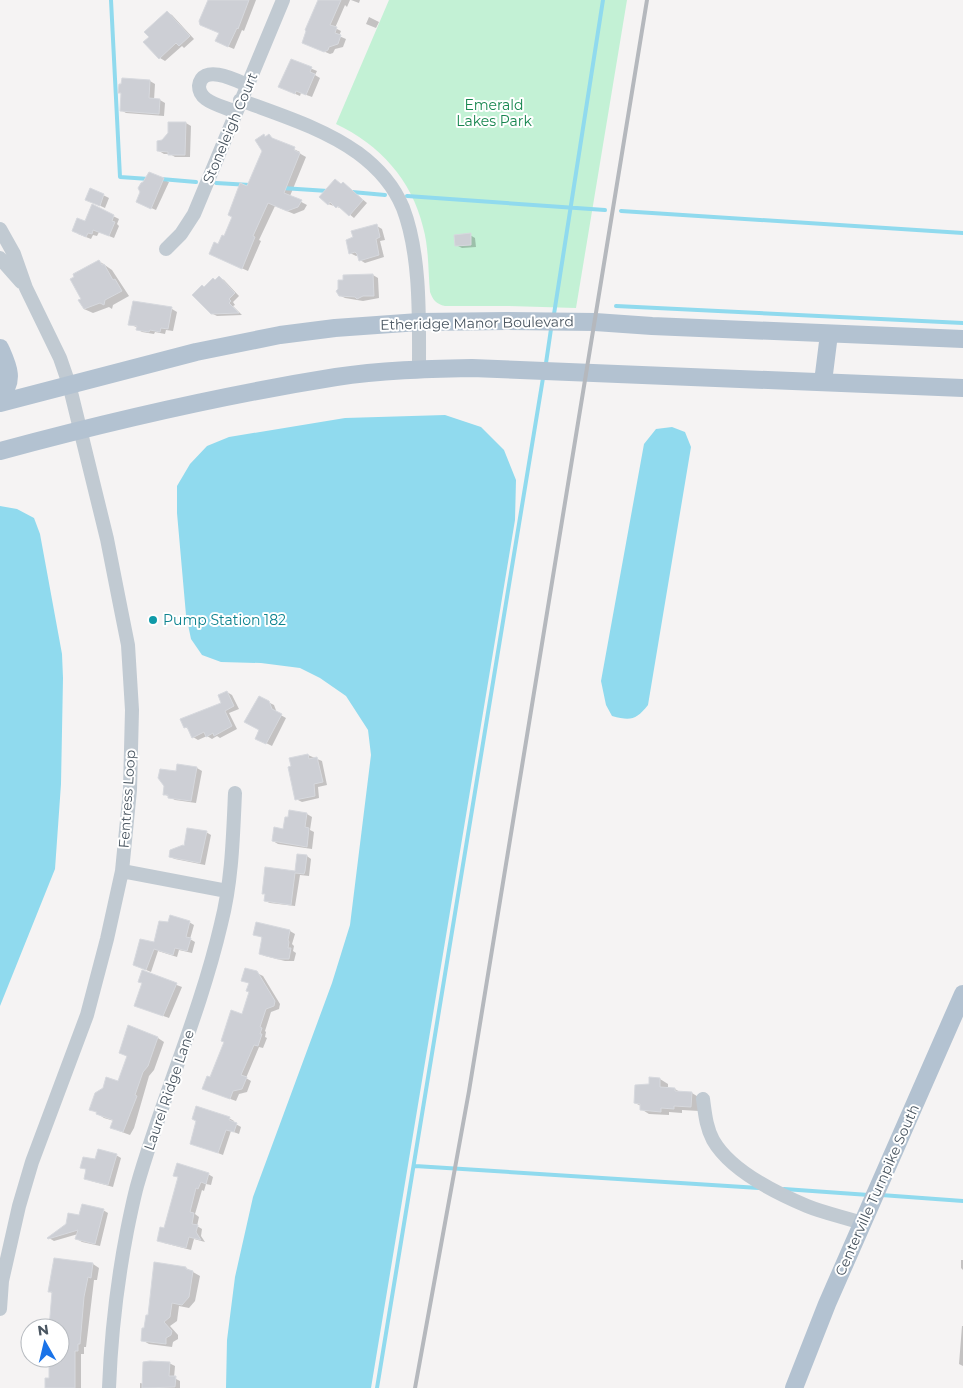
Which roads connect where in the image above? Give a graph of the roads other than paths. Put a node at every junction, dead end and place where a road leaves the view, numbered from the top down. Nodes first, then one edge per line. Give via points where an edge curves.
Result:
1 (284, 0) edge
2 (247, 84) junction
3 (238, 106) junction
4 (0, 229) edge
5 (166, 249) dead end
6 (0, 258) edge
7 (26, 288) junction
8 (419, 322) junction
9 (828, 334) junction
10 (963, 339) edge
11 (0, 348) edge
12 (419, 369) junction
13 (823, 382) junction
14 (69, 384) junction
15 (963, 388) edge
16 (0, 395) edge
17 (0, 404) edge
18 (80, 430) junction
19 (0, 452) edge
20 (235, 793) dead end
21 (122, 871) junction
22 (227, 891) junction
23 (963, 994) edge
24 (703, 1099) dead end
25 (862, 1223) junction
26 (1, 1281) edge
27 (0, 1309) edge
28 (109, 1388) edge
29 (794, 1388) edge

1 - 2 street, Stoneleigh Court
2 - 3 street, Stoneleigh Court
2 - 3 street via 218,74 208,75 199,87 207,101
3 - 5 street, Stoneleigh Court via 194,214
3 - 8 street via 290,119 333,138 376,168 402,207 410,232
4 - 7 street, Fentress Loop via 14,254
6 - 7 street, Fentress Loop
7 - 14 street, Fentress Loop
8 - 9 main road, Etheridge Manor Boulevard via 595,322
8 - 12 street
8 - 14 main road, Etheridge Manor Boulevard via 280,335
9 - 10 main road, Etheridge Manor Boulevard
9 - 13 main road
11 - 16 main road via 10,381
12 - 13 main road via 472,368
12 - 18 main road via 338,377 208,401
13 - 15 main road
14 - 17 main road, Etheridge Manor Boulevard
14 - 18 street, Fentress Loop
18 - 19 main road
18 - 21 street, Fentress Loop via 107,539 128,645 132,720 130,790
20 - 22 street, Laurel Ridge Lane
21 - 22 street
21 - 26 street, Fentress Loop via 87,1015 32,1162
22 - 28 street, Laurel Ridge Lane via 208,977 136,1188 116,1293
23 - 25 main road, Centerville Turnpike South
24 - 25 street via 705,1118 713,1139 727,1158 748,1174 808,1206
25 - 29 main road, Centerville Turnpike South
26 - 27 street, Fentress Loop

